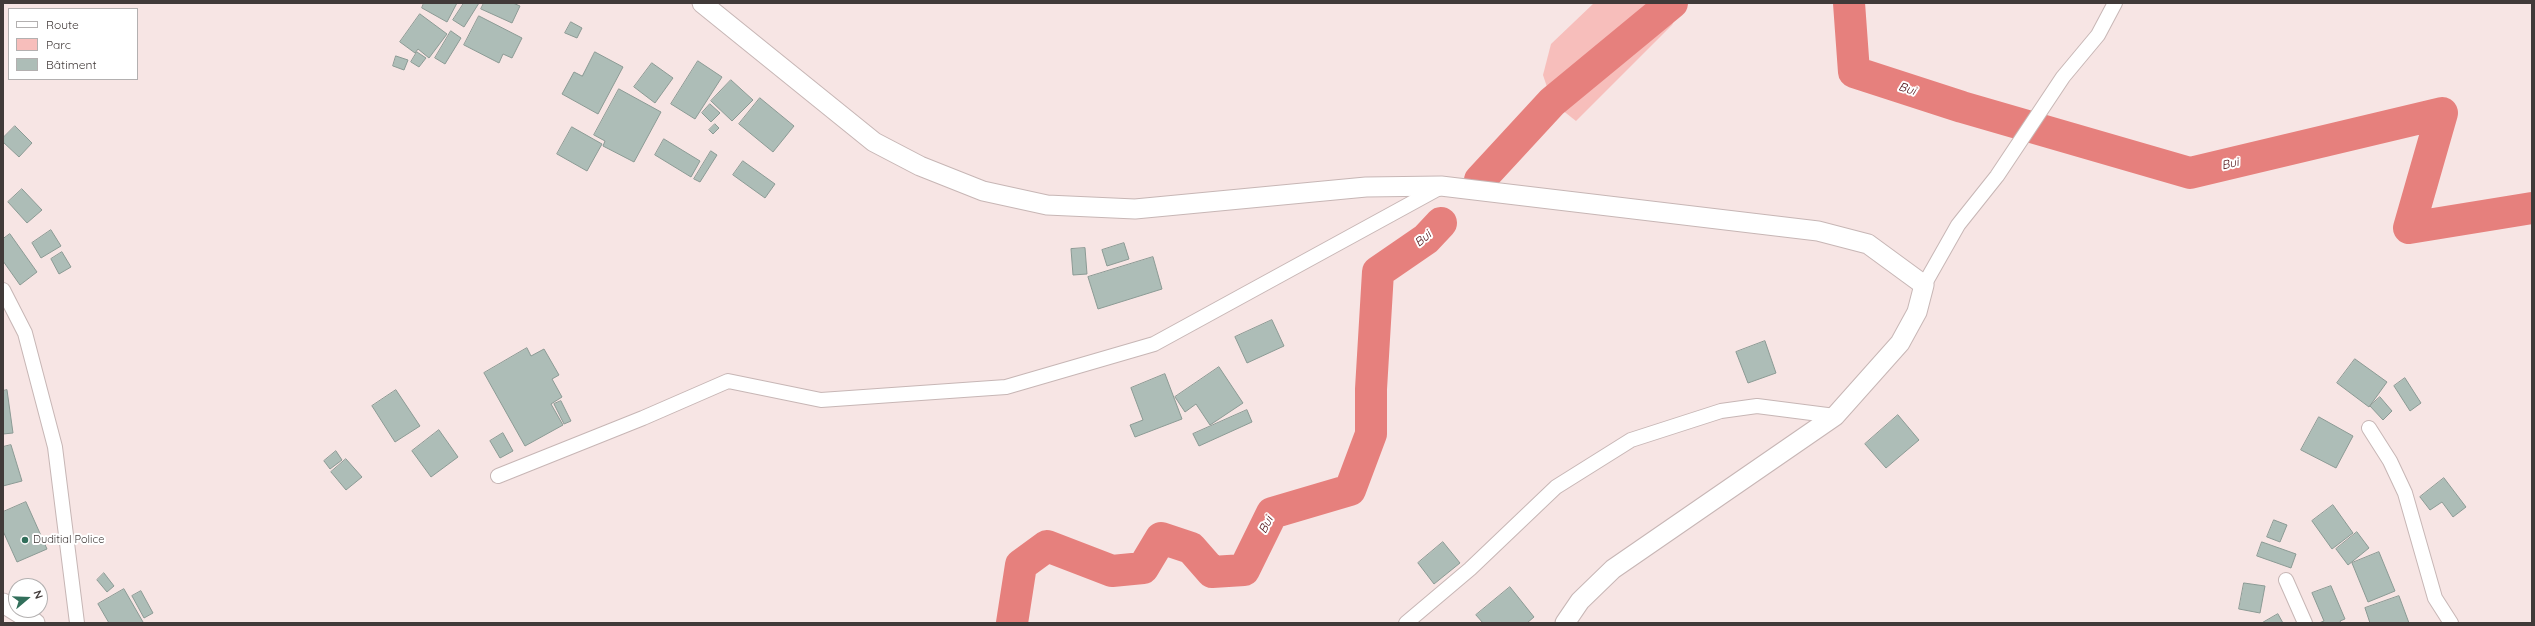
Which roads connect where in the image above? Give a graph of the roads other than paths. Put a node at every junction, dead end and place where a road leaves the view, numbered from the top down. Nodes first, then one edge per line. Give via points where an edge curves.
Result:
1 (702, 3) edge
2 (2115, 3) edge
3 (1441, 186) junction
4 (1924, 285) junction
5 (3, 290) edge
6 (1835, 416) junction
7 (2369, 428) dead end
8 (498, 476) dead end
9 (2286, 580) dead end
10 (3, 603) edge
11 (36, 623) edge
12 (77, 623) edge
13 (1406, 623) edge
14 (1565, 623) edge
15 (2305, 623) edge
16 (2451, 623) edge

1 - 3 main road via 874,142 920,166 983,191 1046,205 1135,209 1366,187
2 - 4 street via 2098,35 2063,77 1997,176 1958,225
3 - 4 main road via 1818,231 1868,244
3 - 8 street via 1154,344 1006,387 821,400 728,381
4 - 6 main road via 1917,312 1900,344
5 - 12 street via 25,333 55,447
6 - 13 street via 1757,406 1721,411 1631,440 1556,487 1470,569
6 - 14 main road via 1811,435 1613,569 1580,601
7 - 16 street via 2381,444 2405,493 2435,598
9 - 15 street
10 - 11 main road

